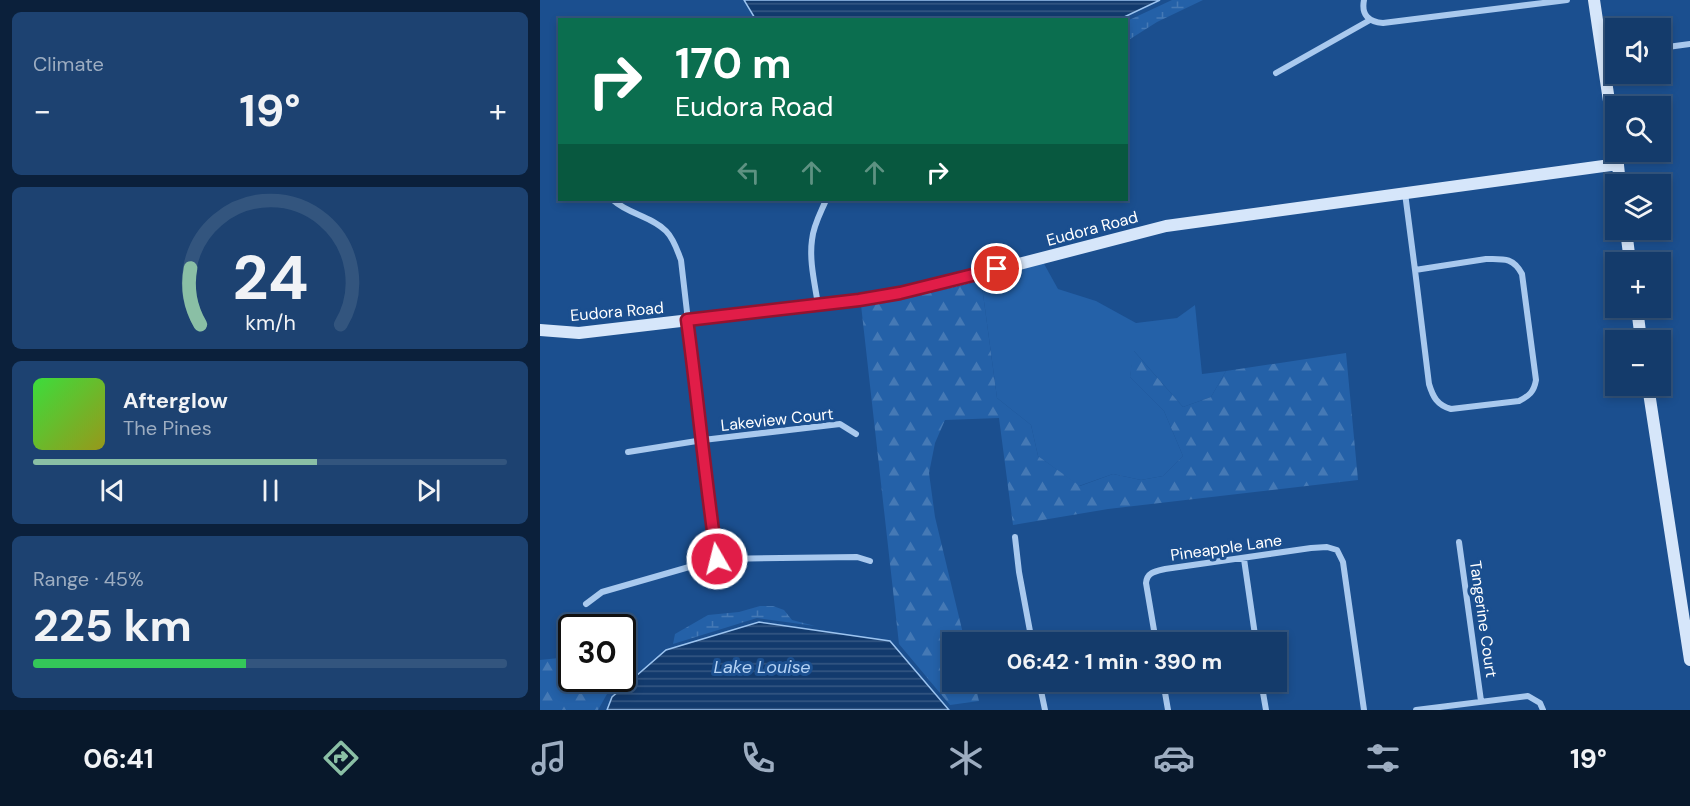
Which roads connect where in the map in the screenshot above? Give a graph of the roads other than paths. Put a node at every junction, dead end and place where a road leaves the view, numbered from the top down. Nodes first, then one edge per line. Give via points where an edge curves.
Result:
1 (1364, 0) edge
2 (1567, 0) edge
3 (1594, 0) edge
4 (1370, 20) junction
5 (1690, 44) edge
6 (1671, 47) edge
7 (1602, 55) junction
8 (1605, 55) edge
9 (1276, 73) dead end
10 (1608, 96) edge
11 (1605, 156) edge
12 (1405, 194) junction
13 (614, 201) edge
14 (826, 201) edge
15 (1415, 270) junction
16 (818, 305) junction
17 (687, 320) junction
18 (540, 330) edge
19 (1650, 396) edge
20 (856, 434) dead end
21 (703, 440) junction
22 (628, 452) dead end
23 (1015, 537) dead end
24 (1459, 542) dead end
25 (717, 559) junction
26 (1244, 559) junction
27 (870, 561) dead end
28 (586, 604) dead end
29 (1030, 632) edge
30 (1154, 632) edge
31 (1255, 632) edge
32 (1690, 660) edge
33 (1041, 692) edge
34 (1165, 692) edge
35 (1263, 692) edge
36 (1481, 700) junction
37 (1045, 710) edge
38 (1168, 710) edge
39 (1266, 710) edge
40 (1364, 710) edge
41 (1416, 710) edge
42 (1543, 710) edge

1 - 4 street via 1365,16
2 - 4 street via 1383,23
3 - 7 street
4 - 9 street
5 - 6 street
7 - 8 street
7 - 10 street
11 - 12 street, Eudora Road
12 - 15 street
12 - 16 street, Eudora Road via 1166,226 900,293
13 - 17 street via 661,227 672,239 681,260
14 - 16 street via 812,240
15 - 15 street via 1486,260 1514,262 1522,274 1536,380 1532,392 1519,400 1451,409 1435,401 1429,384
16 - 17 street, Eudora Road
17 - 18 street, Eudora Road via 579,333
17 - 21 street
19 - 32 street
20 - 21 street, Lakeview Court via 840,424
21 - 22 street, Lakeview Court
21 - 25 street
23 - 29 street
24 - 36 street, Tangerine Court
25 - 27 street via 857,557
25 - 28 street via 602,592
26 - 30 street, Pineapple Lane via 1151,573 1146,583
26 - 31 street
26 - 40 street, Pineapple Lane via 1311,548 1337,549
33 - 37 street
34 - 38 street
35 - 39 street
36 - 41 street
36 - 42 street via 1528,696 1540,702

